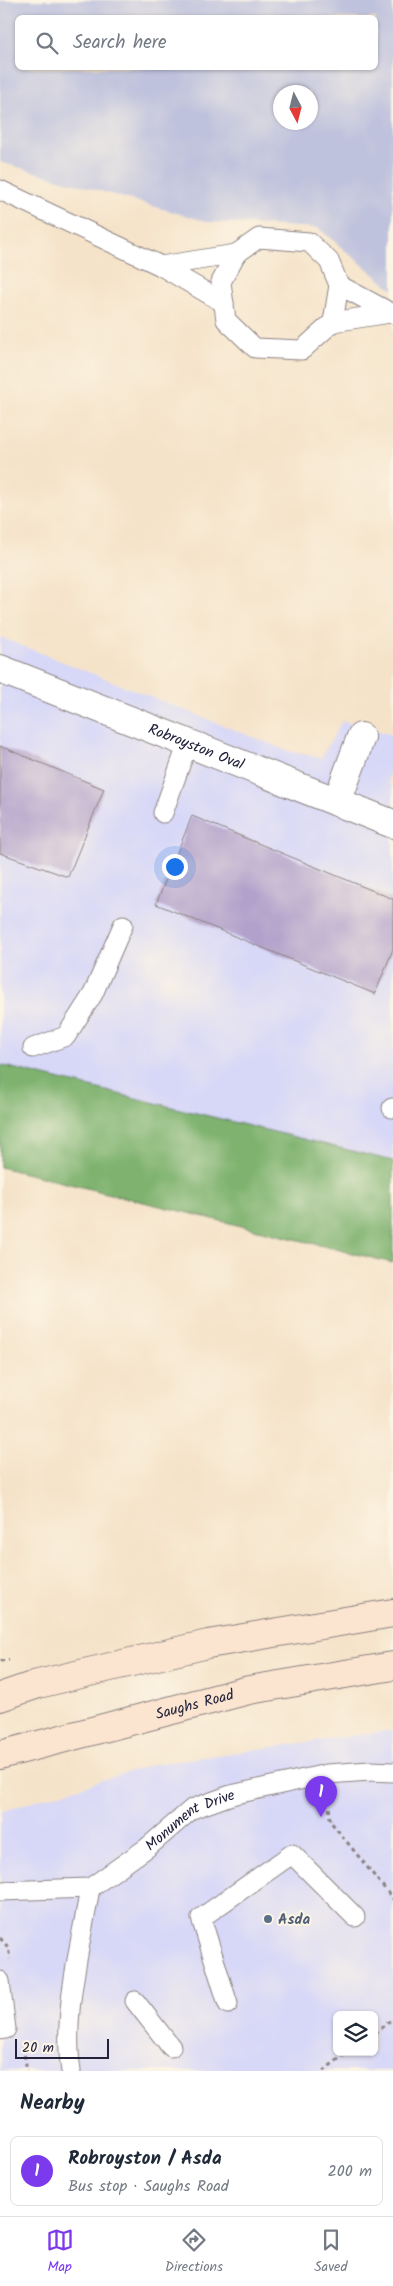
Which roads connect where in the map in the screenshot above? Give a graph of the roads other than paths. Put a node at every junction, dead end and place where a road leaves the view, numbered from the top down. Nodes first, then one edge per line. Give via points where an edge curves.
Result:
1 (0, 190) edge
2 (236, 254) junction
3 (161, 266) junction
4 (339, 285) junction
5 (224, 303) junction
6 (392, 313) edge
7 (333, 322) junction
8 (0, 669) edge
9 (361, 737) dead end
10 (188, 744) junction
11 (337, 802) junction
12 (163, 812) dead end
13 (393, 824) edge
14 (123, 925) dead end
15 (33, 1048) dead end
16 (393, 1613) edge
17 (393, 1666) edge
18 (0, 1696) edge
19 (0, 1755) edge
20 (393, 1772) edge
21 (90, 1888) junction
22 (0, 1891) edge
23 (355, 1917) dead end
24 (0, 1981) edge
25 (135, 2002) dead end
26 (228, 2004) dead end
27 (0, 2030) edge
28 (171, 2047) dead end
29 (71, 2071) edge

1 - 3 lane
2 - 3 lane
2 - 4 lane via 259,238 309,242 329,261
2 - 5 lane via 222,282
3 - 5 lane
4 - 6 lane
4 - 7 lane
5 - 7 lane via 226,320 255,348 302,350
6 - 7 lane
8 - 10 street, Robroyston Oval
9 - 11 street
10 - 11 street, Robroyston Oval
10 - 12 lane
11 - 13 street, Robroyston Oval
14 - 15 lane via 93,994 66,1036
16 - 18 street via 208,1644
17 - 19 street, Saughs Road via 249,1690
20 - 21 lane, Monument Drive via 326,1774 231,1795 192,1809 148,1847
21 - 22 lane
21 - 29 lane via 67,2047
23 - 26 lane via 292,1854 202,1918
24 - 27 lane via 6,2029
25 - 28 lane

